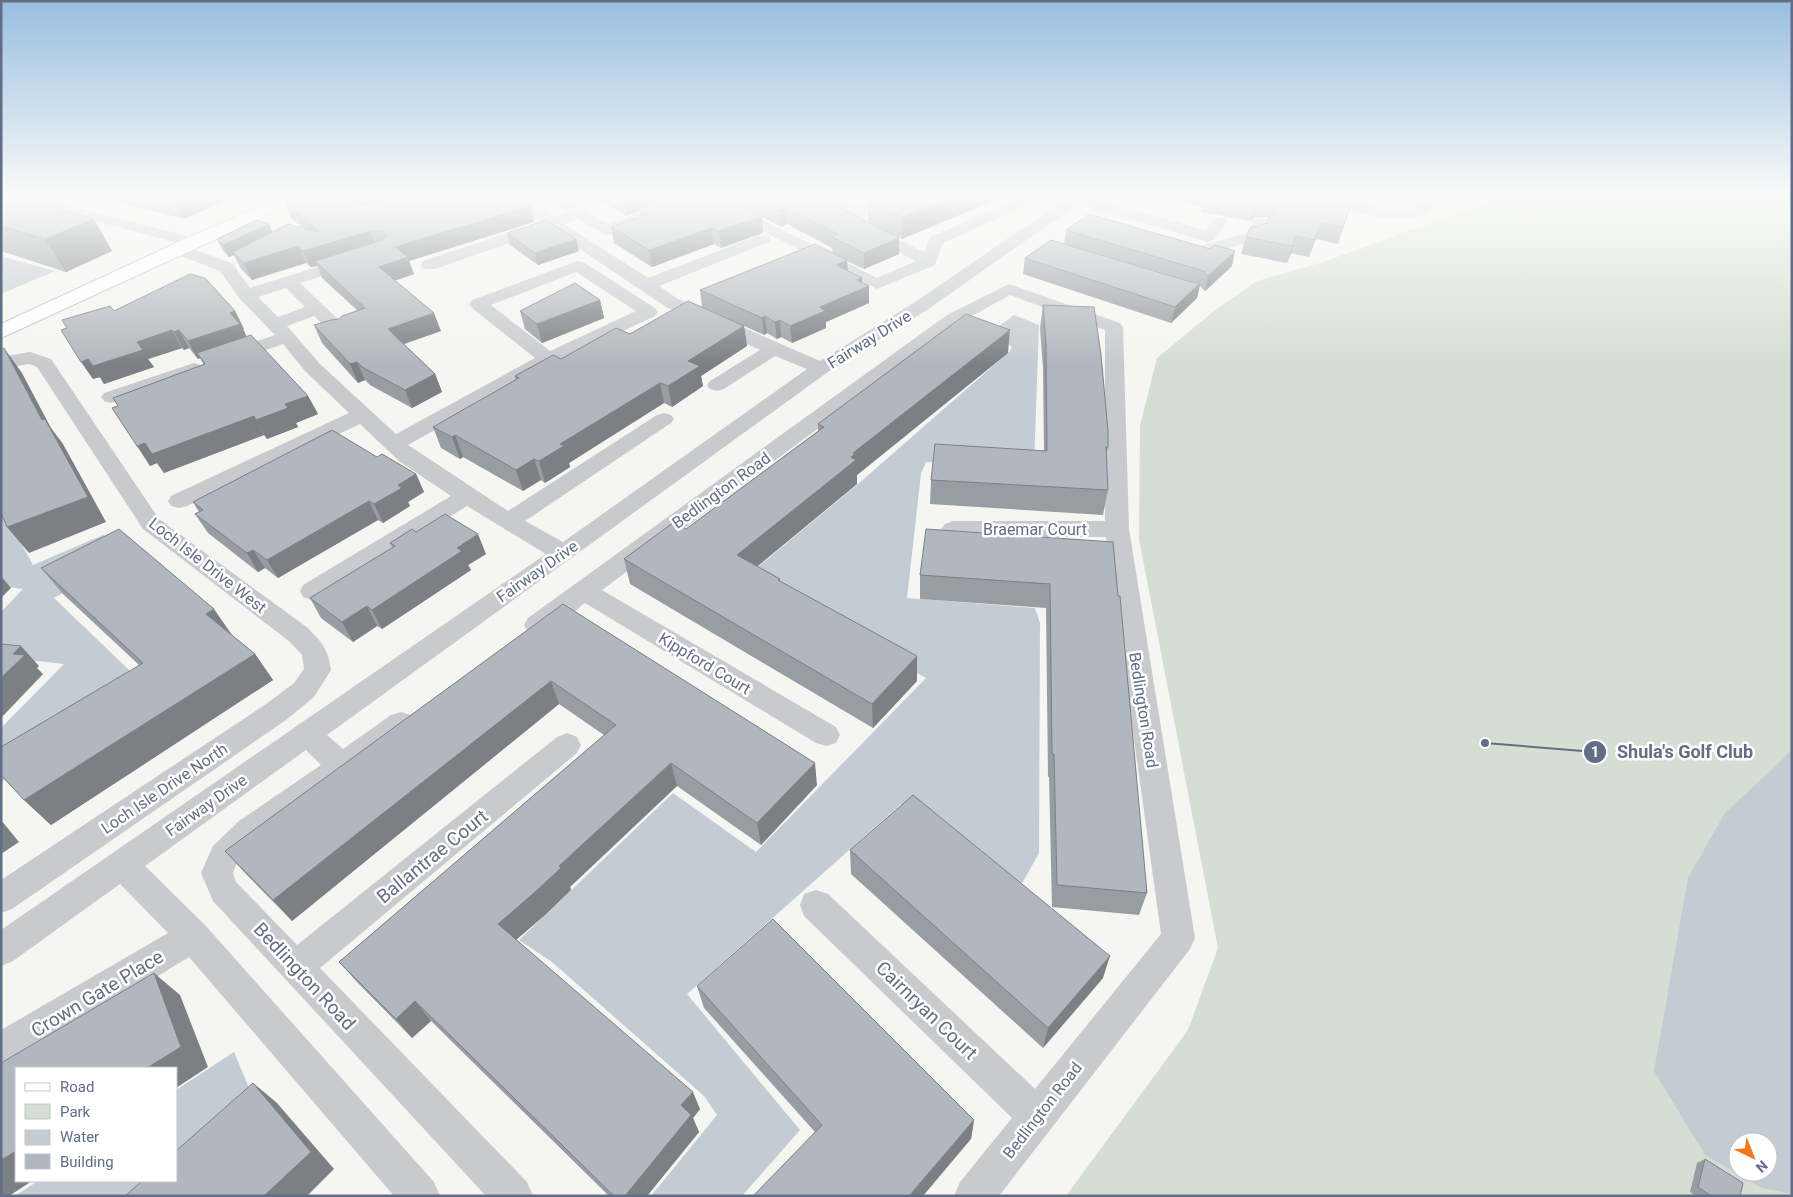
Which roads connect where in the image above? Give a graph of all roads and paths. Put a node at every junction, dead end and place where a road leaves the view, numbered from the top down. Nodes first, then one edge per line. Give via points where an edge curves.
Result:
1 (152, 254) edge
2 (157, 254) edge
3 (202, 254) edge
4 (462, 254) edge
5 (601, 254) edge
6 (725, 254) edge
7 (818, 254) edge
8 (915, 254) edge
9 (931, 254) edge
10 (1003, 254) edge
11 (604, 256) junction
12 (364, 258) edge
13 (929, 261) junction
14 (429, 265) dead end
15 (577, 266) junction
16 (974, 269) junction
17 (289, 282) junction
18 (877, 284) junction
19 (646, 285) junction
20 (690, 295) dead end
21 (246, 296) junction
22 (906, 299) junction
23 (672, 303) junction
24 (317, 309) junction
25 (649, 312) junction
26 (1, 316) edge
27 (953, 319) junction
28 (1129, 322) dead end
29 (280, 330) junction
30 (340, 331) edge
31 (1, 332) edge
32 (774, 349) junction
33 (548, 359) junction
34 (1, 363) edge
35 (821, 368) junction
36 (717, 385) dead end
37 (111, 398) edge
38 (362, 415) junction
39 (664, 419) dead end
40 (394, 444) junction
41 (466, 496) junction
42 (179, 501) dead end
43 (508, 522) junction
44 (953, 529) edge
45 (1117, 529) junction
46 (564, 553) junction
47 (312, 591) dead end
48 (584, 591) junction
49 (520, 637) edge
50 (318, 670) joint
51 (415, 713) edge
52 (307, 734) junction
53 (826, 735) dead end
54 (567, 745) dead end
55 (342, 766) junction
56 (122, 865) junction
57 (1, 898) edge
58 (816, 905) dead end
59 (193, 936) junction
60 (1, 950) edge
61 (296, 967) junction
62 (1, 1051) edge
63 (1037, 1116) junction
64 (409, 1192) edge
65 (513, 1196) edge
66 (974, 1196) edge

1 - 26 main road
2 - 31 main road
3 - 21 street via 221,265
4 - 14 street
5 - 11 street
6 - 19 street
7 - 18 street
8 - 13 street
9 - 13 street
10 - 16 street, Fairway Drive
11 - 15 street
11 - 19 street
12 - 17 street
13 - 18 street
15 - 25 street
15 - 33 street via 478,304
16 - 22 street, Fairway Drive
16 - 28 street
17 - 21 street
17 - 24 street
18 - 22 street
19 - 23 street
20 - 23 street
21 - 29 street
22 - 27 street
22 - 35 street, Fairway Drive
23 - 25 street
23 - 32 street
24 - 29 street
24 - 30 street
25 - 33 street
27 - 45 street, Bedlington Road via 1009,289 1114,327
27 - 48 street, Bedlington Road
29 - 37 street
29 - 38 street via 313,368
32 - 35 street
32 - 36 street
33 - 40 street
34 - 50 street, Loch Isle Drive West via 30,358 44,363 151,524 300,635 315,652
35 - 46 street, Fairway Drive
38 - 40 street
38 - 42 street
39 - 43 street
40 - 41 street
41 - 43 street
41 - 47 street
43 - 46 street
44 - 45 street, Braemar Court
45 - 63 street, Bedlington Road via 1178,938
46 - 52 street, Fairway Drive
48 - 49 street, Bedlington Road
48 - 53 street, Kippford Court
50 - 57 street, Loch Isle Drive North via 304,690 276,712
51 - 55 street, Bedlington Road
52 - 55 street
52 - 56 street, Fairway Drive
54 - 61 street, Ballantrae Court
55 - 61 street, Bedlington Road via 250,830 224,856 217,873 224,891
56 - 59 street
56 - 60 street, Fairway Drive
58 - 63 street, Cairnryan Court
59 - 62 street, Crown Gate Place
59 - 64 street
61 - 65 street, Bedlington Road
63 - 66 street, Bedlington Road

